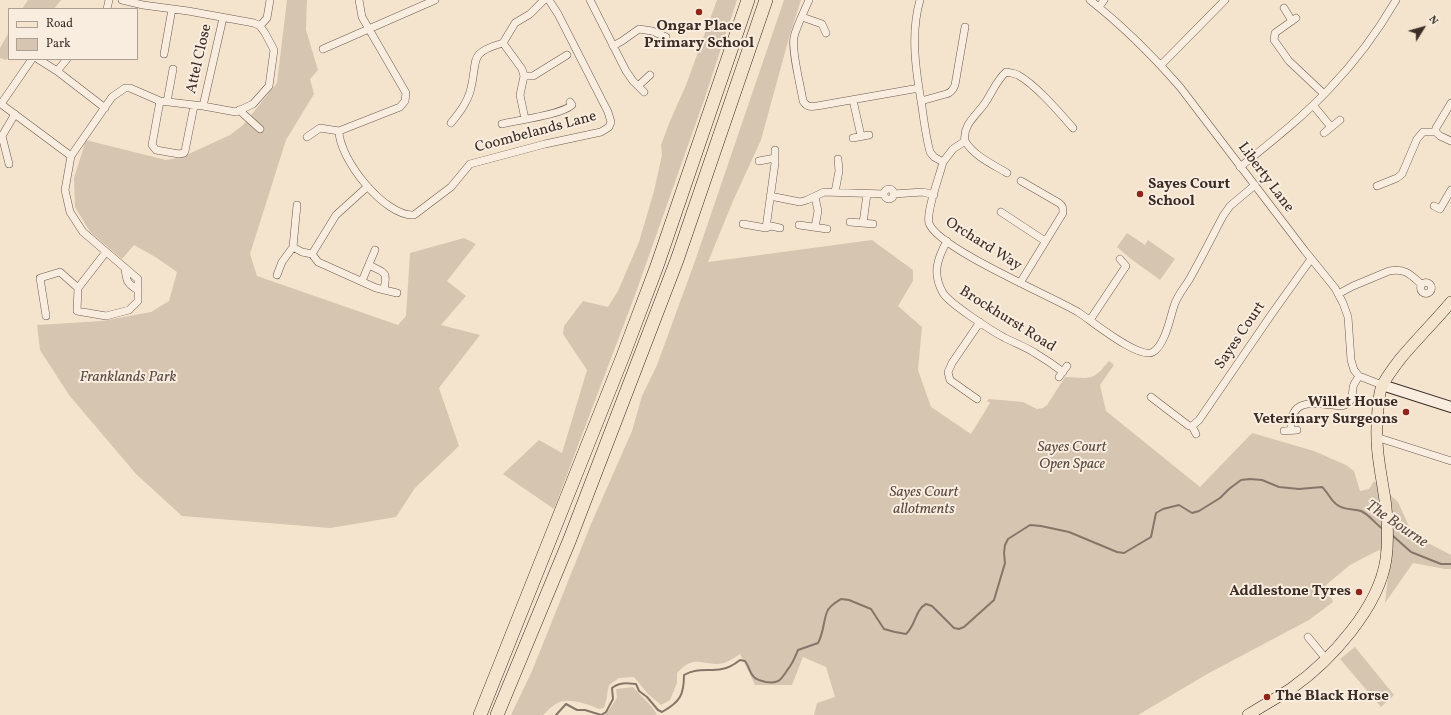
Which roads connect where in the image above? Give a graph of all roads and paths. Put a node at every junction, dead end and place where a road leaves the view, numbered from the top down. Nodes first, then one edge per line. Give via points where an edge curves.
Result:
1 (122, 0) edge
2 (270, 0) edge
3 (359, 0) edge
4 (435, 0) edge
5 (544, 0) edge
6 (549, 0) edge
7 (590, 0) edge
8 (748, 0) edge
9 (766, 0) edge
10 (809, 0) edge
11 (920, 0) edge
12 (1090, 0) edge
13 (1104, 0) edge
14 (1225, 0) edge
15 (1396, 0) edge
16 (143, 3) edge
17 (1099, 7) junction
18 (1284, 8) dead end
19 (172, 9) junction
20 (802, 17) junction
21 (223, 18) junction
22 (260, 26) junction
23 (965, 28) dead end
24 (370, 29) junction
25 (826, 33) dead end
26 (666, 37) dead end
27 (503, 43) junction
28 (613, 46) junction
29 (323, 49) dead end
30 (164, 54) dead end
31 (567, 55) dead end
32 (31, 60) edge
33 (40, 60) edge
34 (66, 60) edge
35 (1161, 66) junction
36 (173, 69) dead end
37 (57, 71) junction
38 (650, 75) dead end
39 (524, 76) junction
40 (638, 86) junction
41 (919, 88) junction
42 (644, 92) dead end
43 (1324, 94) junction
44 (853, 100) junction
45 (164, 101) junction
46 (921, 101) junction
47 (570, 102) dead end
48 (1451, 104) edge
49 (1313, 105) junction
50 (194, 106) junction
51 (202, 106) junction
52 (105, 108) junction
53 (239, 110) junction
54 (15, 114) junction
55 (525, 119) junction
56 (1340, 120) dead end
57 (450, 123) dead end
58 (502, 124) dead end
59 (1331, 127) junction
60 (1073, 128) dead end
61 (260, 129) dead end
62 (339, 131) junction
63 (1436, 132) junction
64 (1324, 133) dead end
65 (869, 135) dead end
66 (308, 137) dead end
67 (965, 141) junction
68 (1451, 141) edge
69 (775, 150) dead end
70 (71, 156) junction
71 (775, 158) junction
72 (838, 159) dead end
73 (759, 161) dead end
74 (944, 162) junction
75 (9, 164) dead end
76 (1240, 167) junction
77 (1007, 173) dead end
78 (1021, 181) dead end
79 (1255, 185) junction
80 (1377, 186) dead end
81 (367, 187) junction
82 (1451, 190) edge
83 (835, 192) junction
84 (867, 194) junction
85 (934, 195) junction
86 (770, 196) junction
87 (815, 197) junction
88 (297, 205) dead end
89 (1434, 206) dead end
90 (1001, 212) dead end
91 (850, 222) dead end
92 (863, 223) junction
93 (743, 224) dead end
94 (873, 224) dead end
95 (799, 225) dead end
96 (815, 227) junction
97 (766, 228) junction
98 (780, 228) dead end
99 (827, 229) dead end
100 (946, 241) junction
101 (1045, 241) junction
102 (293, 247) junction
103 (375, 250) dead end
104 (106, 252) junction
105 (312, 254) junction
106 (1120, 259) dead end
107 (1311, 259) junction
108 (369, 265) junction
109 (277, 275) dead end
110 (362, 281) junction
111 (1020, 283) junction
112 (1421, 284) dead end
113 (78, 288) junction
114 (384, 289) junction
115 (398, 293) dead end
116 (1338, 294) junction
117 (1451, 302) edge
118 (46, 316) dead end
119 (1090, 320) junction
120 (980, 322) junction
121 (1063, 372) dead end
122 (1359, 376) junction
123 (1382, 385) junction
124 (1151, 397) dead end
125 (977, 399) dead end
126 (1451, 407) edge
127 (1192, 426) junction
128 (1291, 430) dead end
129 (1196, 434) dead end
130 (1376, 437) junction
131 (1451, 461) edge
132 (1308, 637) dead end
133 (1326, 659) junction
134 (480, 715) edge
135 (497, 715) edge
136 (1248, 715) edge

1 - 16 street
2 - 22 street via 267,18
3 - 24 street via 362,17
4 - 24 street
5 - 27 street via 530,14 515,23
6 - 81 street, Coombelands Lane via 598,90 611,122 609,127 601,132 470,164 451,187 414,215 392,207
7 - 28 street
8 - 134 highway via 649,287
9 - 135 highway via 677,260 570,539
10 - 20 street
11 - 41 street via 915,30
12 - 17 street, Liberty Lane
13 - 17 street
14 - 35 street
15 - 43 street via 1368,42
16 - 19 street
17 - 35 street, Liberty Lane
18 - 43 street via 1294,20 1275,33 1274,40 1290,61
19 - 21 street
19 - 30 street
20 - 25 street via 822,24
20 - 44 street via 794,38 794,47 803,101 810,107
21 - 22 street
21 - 51 street, Attel Close
22 - 53 street via 274,50 269,86 253,104
23 - 46 street via 953,90
24 - 29 street
24 - 62 street via 406,93 405,101 400,106
26 - 28 street via 639,29
27 - 39 street via 519,64
27 - 57 street via 488,47 475,60 471,89 463,107
28 - 40 street via 632,81
31 - 39 street via 533,76
32 - 54 street via 1,104
33 - 37 street
34 - 37 street
35 - 76 street, Liberty Lane via 1180,87
36 - 45 street
37 - 52 street
38 - 40 street
39 - 55 street via 520,95
40 - 42 street
41 - 44 street
41 - 46 street
43 - 49 street
44 - 65 street via 857,137
45 - 50 street
45 - 50 street via 152,145 156,150 184,153
45 - 52 street via 124,88
46 - 74 street via 930,152
47 - 55 street via 572,105 569,108
48 - 63 street
49 - 59 street
49 - 76 street
50 - 51 street
51 - 53 street via 236,112
52 - 70 street
53 - 61 street
54 - 70 street
54 - 75 street via 2,136
55 - 58 street
56 - 59 street
59 - 64 street
60 - 67 street via 1027,82 1018,75 1006,72 969,124 964,136
62 - 66 street via 320,128
62 - 81 street via 339,137 356,173
63 - 68 street
63 - 80 street via 1423,132 1417,139 1402,174
67 - 74 street via 953,149
67 - 77 street via 976,153
69 - 71 street
70 - 104 street via 65,190 70,212 82,232
71 - 73 street
71 - 86 street
72 - 83 street via 839,171
74 - 85 street, Orchard Way
76 - 79 street, Liberty Lane
78 - 101 street via 1062,206 1063,213
79 - 107 street, Liberty Lane
79 - 119 street, Orchard Way via 1230,206 1223,216 1175,303 1160,347 1147,354 1135,350
81 - 105 street via 336,215
82 - 89 street via 1440,209
83 - 84 street
83 - 87 street via 824,192
84 - 85 street via 884,194 888,199 892,198 893,194 923,192
84 - 92 street
85 - 100 street, Orchard Way via 930,208 930,223 938,236
86 - 87 street via 800,202
86 - 97 street
87 - 96 street via 818,211
88 - 102 street
90 - 101 street
91 - 92 street
92 - 94 street
93 - 97 street
95 - 96 street
96 - 99 street
97 - 98 street
100 - 111 street, Orchard Way
100 - 120 street, Brockhurst Road via 936,270 943,293 956,306
101 - 111 street
102 - 105 street
102 - 109 street via 282,262
103 - 108 street
104 - 113 street
104 - 113 street via 138,278 138,301 129,310 106,316 77,311
105 - 110 street via 318,262
106 - 119 street via 1126,266
107 - 116 street, Liberty Lane
107 - 127 street, Sayes Court via 1199,420
108 - 110 street
108 - 114 street via 385,273
110 - 114 street
111 - 119 street, Orchard Way via 1066,305
112 - 116 street via 1410,273 1395,270
113 - 118 street via 60,272 40,278
114 - 115 street
116 - 122 street, Liberty Lane via 1348,317 1351,360
117 - 123 main road via 1412,345
120 - 121 street, Brockhurst Road via 1034,352
120 - 125 street via 948,372 950,380
122 - 123 street
122 - 128 street via 1347,405 1304,404 1294,411 1290,421
123 - 126 street
123 - 130 main road
124 - 127 street
127 - 129 street
130 - 131 street
130 - 133 main road via 1386,512 1386,560 1374,594 1363,614
132 - 133 street
133 - 136 main road via 1292,688

